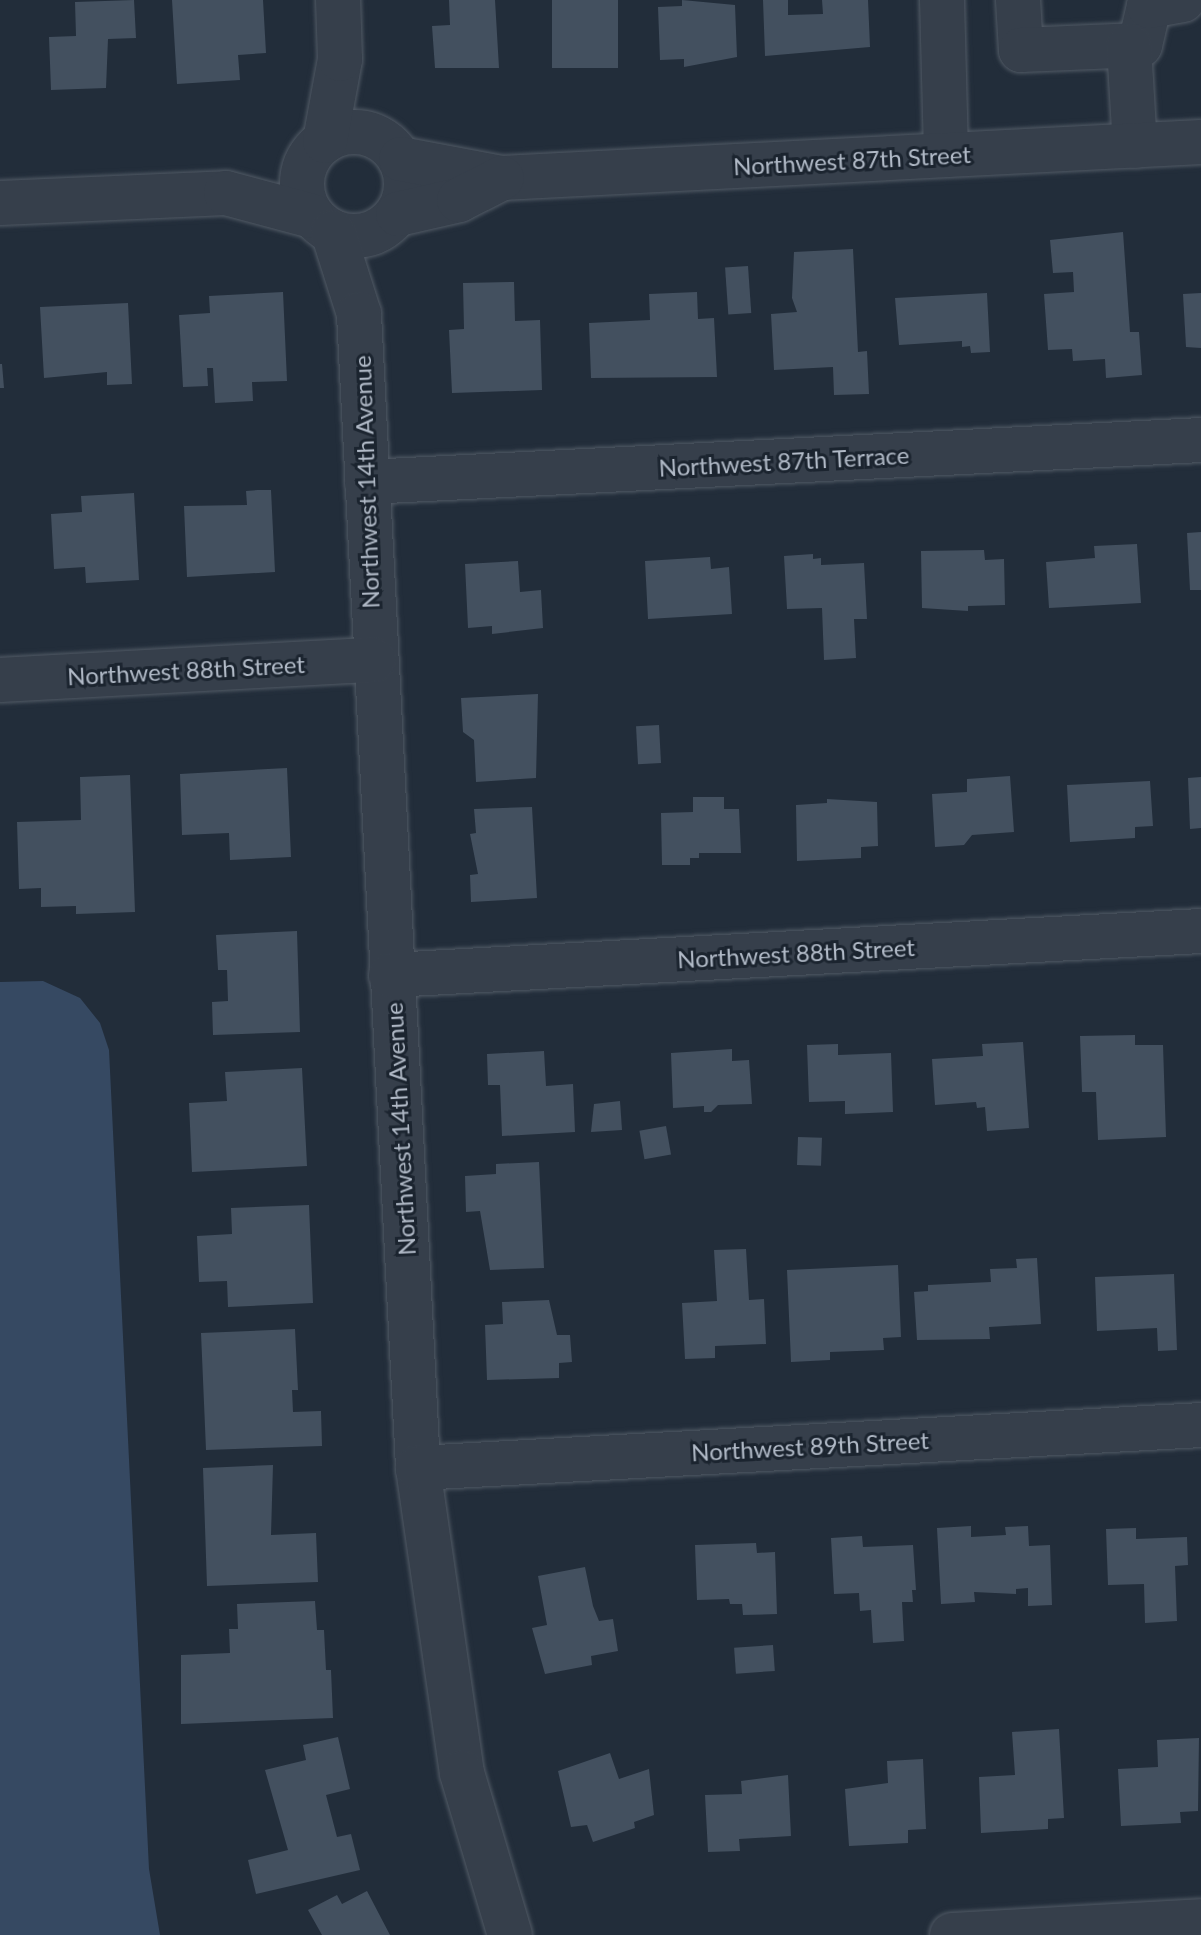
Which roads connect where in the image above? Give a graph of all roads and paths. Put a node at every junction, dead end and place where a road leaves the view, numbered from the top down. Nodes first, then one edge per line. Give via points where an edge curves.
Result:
1 (338, 0) edge
2 (942, 0) edge
3 (1018, 0) edge
4 (1182, 0) edge
5 (1129, 46) junction
6 (340, 59) junction
7 (1201, 142) edge
8 (1135, 146) junction
9 (388, 147) junction
10 (316, 151) junction
11 (946, 155) junction
12 (502, 178) junction
13 (226, 193) junction
14 (0, 203) edge
15 (390, 222) junction
16 (322, 224) junction
17 (359, 314) junction
18 (1201, 440) edge
19 (367, 482) junction
20 (373, 660) junction
21 (0, 680) edge
22 (1201, 931) edge
23 (391, 975) junction
24 (1201, 1425) edge
25 (418, 1468) junction
26 (1201, 1921) edge
27 (510, 1935) edge
28 (952, 1935) edge

1 - 6 street
2 - 11 street
3 - 5 street via 1021,50
4 - 5 street via 1149,6 1140,45
5 - 8 street
6 - 9 street
6 - 10 street
7 - 8 street, Northwest 87th Street
8 - 11 street, Northwest 87th Street
9 - 10 street via 341,134
9 - 12 street, Northwest 87th Street
9 - 15 street via 407,187
10 - 13 street
10 - 16 street via 302,189
11 - 12 street, Northwest 87th Street
12 - 15 street, Northwest 87th Street via 459,200
13 - 14 street
13 - 16 street
15 - 16 street via 349,237
15 - 17 street, Northwest 14th Avenue
16 - 17 street, Northwest 14th Avenue
17 - 19 street, Northwest 14th Avenue
18 - 19 street, Northwest 87th Terrace
19 - 20 street, Northwest 14th Avenue
20 - 21 street, Northwest 88th Street
20 - 23 street, Northwest 14th Avenue
22 - 23 street, Northwest 88th Street
23 - 25 street, Northwest 14th Avenue
24 - 25 street, Northwest 89th Street
25 - 27 street, Northwest 14th Avenue via 462,1773
26 - 28 street

